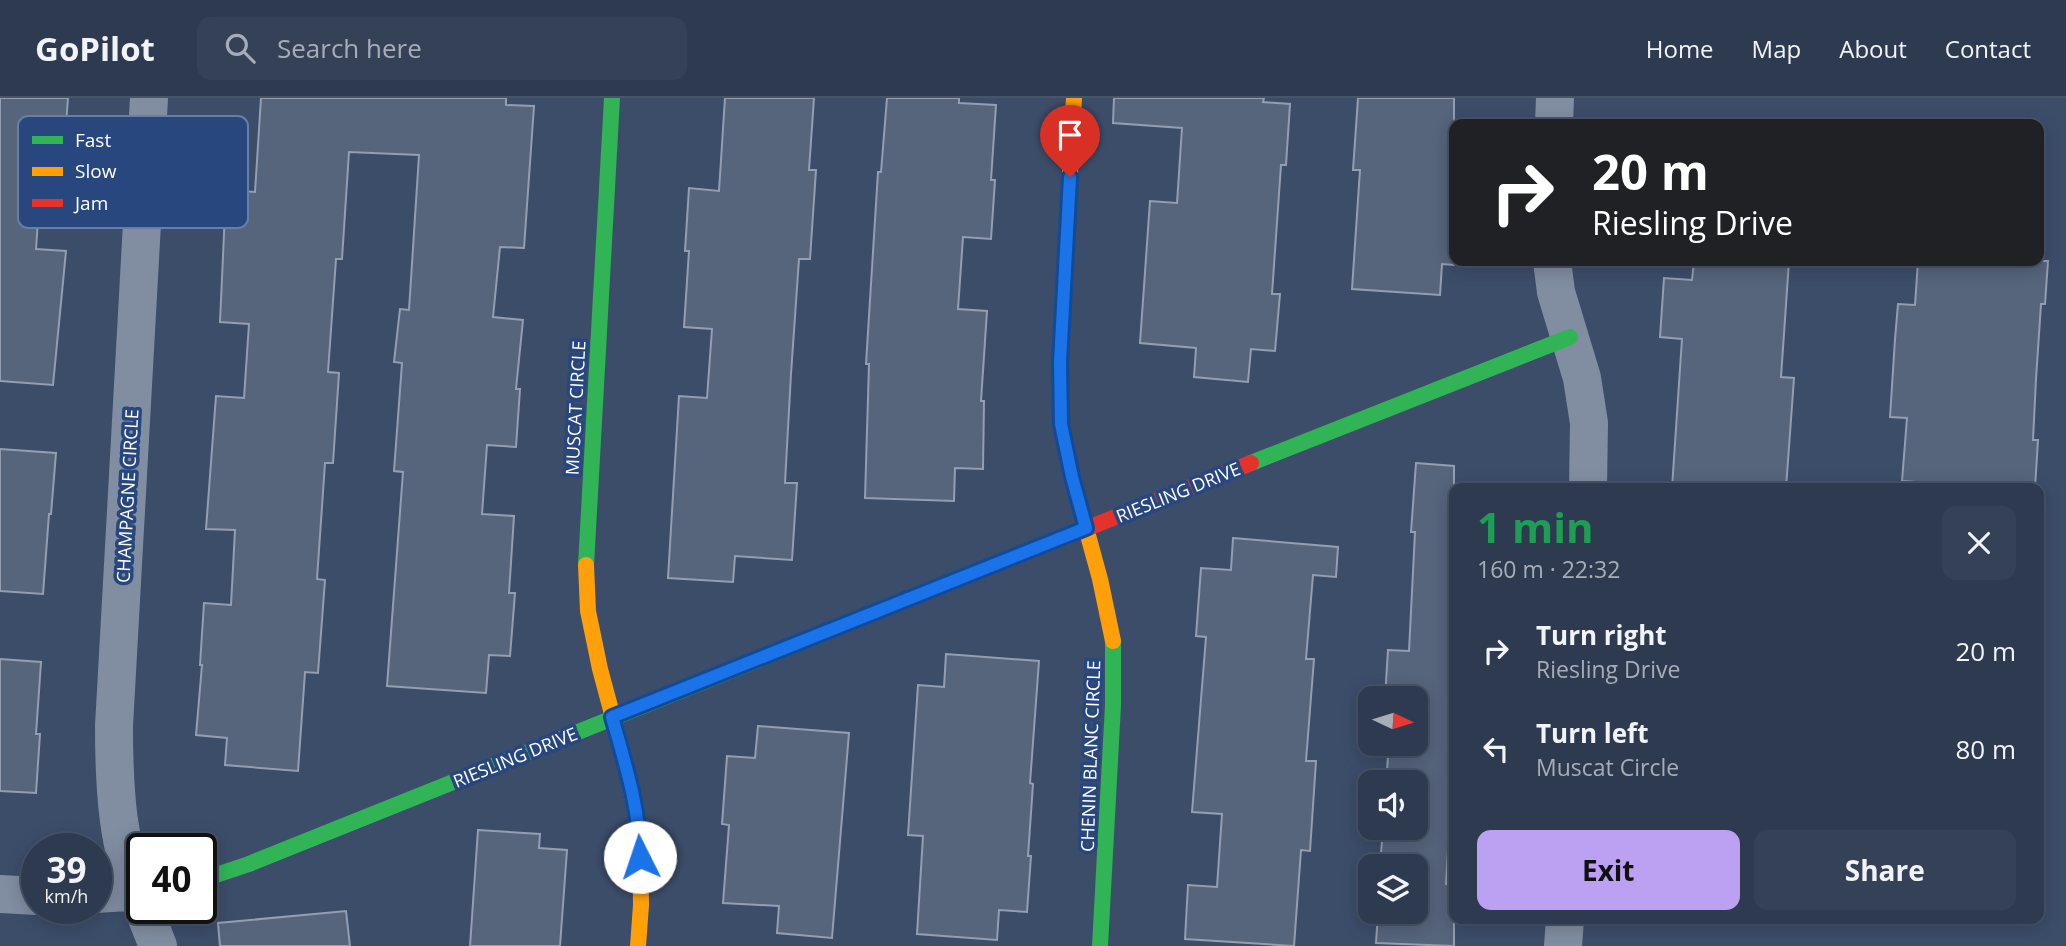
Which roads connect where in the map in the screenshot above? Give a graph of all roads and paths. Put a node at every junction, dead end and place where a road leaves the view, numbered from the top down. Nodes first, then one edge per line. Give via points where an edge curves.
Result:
1 (149, 98) edge
2 (612, 98) edge
3 (1074, 98) edge
4 (1555, 98) edge
5 (148, 116) edge
6 (1554, 119) edge
7 (142, 228) edge
8 (1553, 266) edge
9 (1570, 337) junction
10 (1588, 483) edge
11 (1086, 528) junction
12 (612, 717) junction
13 (126, 852) edge
14 (217, 875) edge
15 (0, 894) edge
16 (21, 895) edge
17 (150, 924) edge
18 (1565, 924) edge
19 (158, 946) edge
20 (638, 946) edge
21 (1100, 946) edge
22 (1563, 946) edge

1 - 5 street, CHAMPAGNE CIRCLE
2 - 12 street, MUSCAT CIRCLE via 586,551 588,611
3 - 11 street via 1061,424
4 - 6 street
7 - 13 street, CHAMPAGNE CIRCLE via 114,726 114,781
8 - 9 street
9 - 10 street via 1589,423
9 - 11 street, RIESLING DRIVE
11 - 12 street, RIESLING DRIVE
11 - 21 street, CHENIN BLANC CIRCLE via 1113,641
12 - 14 street, RIESLING DRIVE
12 - 20 street via 640,833
15 - 16 street
17 - 19 street, CHAMPAGNE CIRCLE
18 - 22 street

